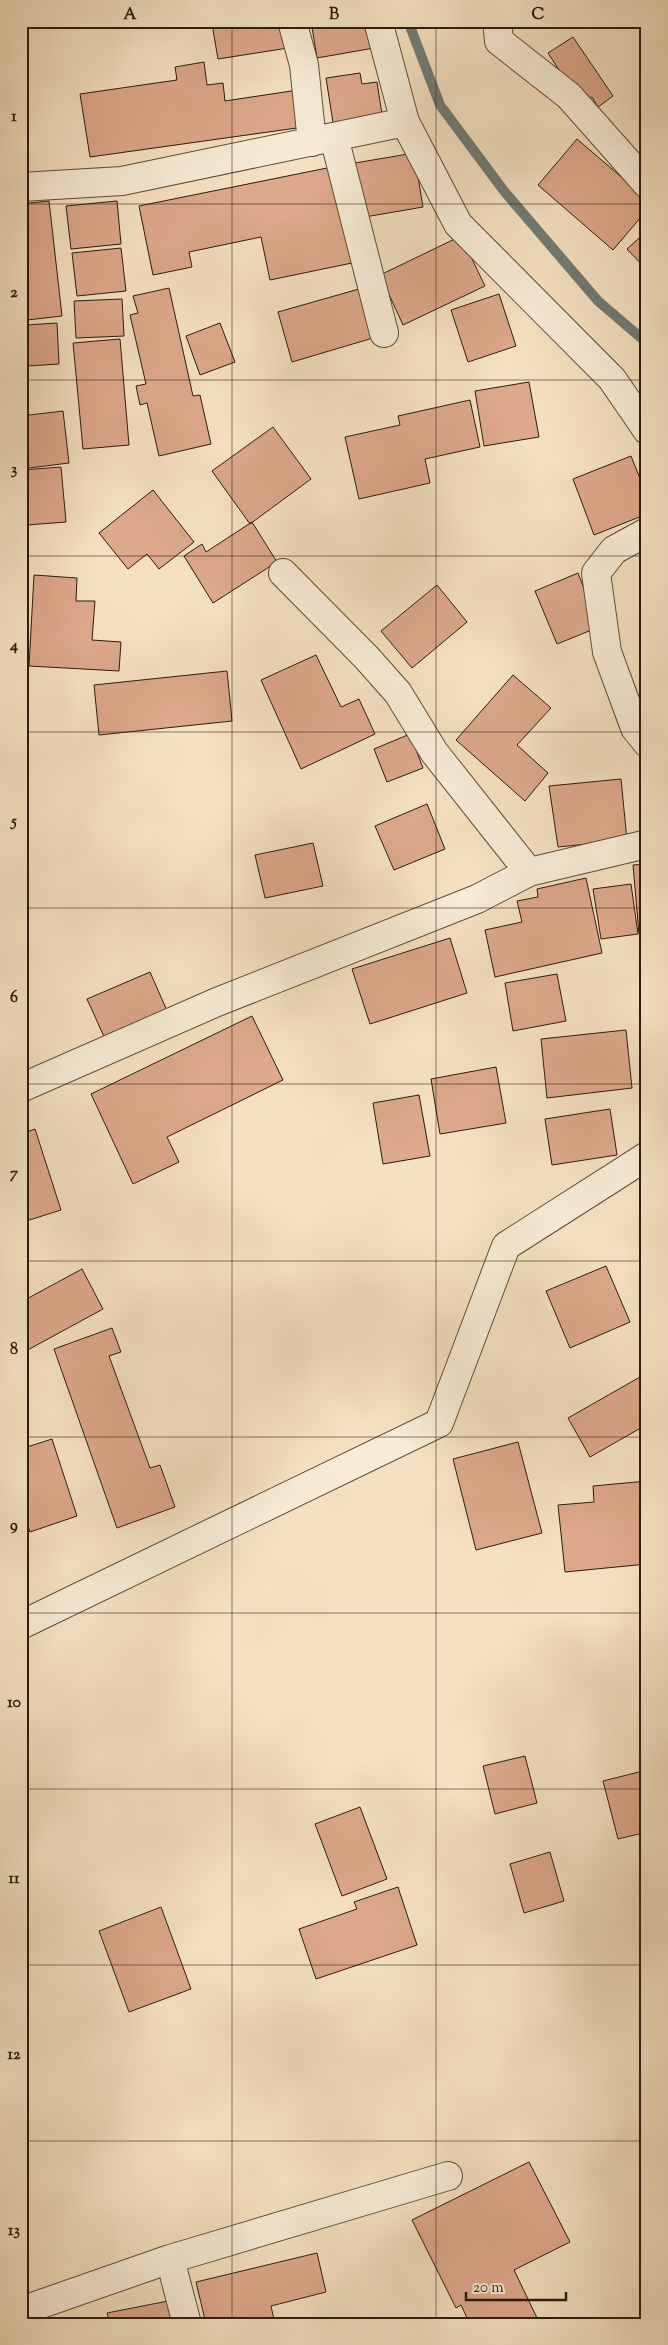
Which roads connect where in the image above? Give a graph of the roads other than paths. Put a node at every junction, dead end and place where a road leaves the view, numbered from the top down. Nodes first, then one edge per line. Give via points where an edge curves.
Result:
1 (292, 21) edge
2 (378, 21) edge
3 (497, 21) edge
4 (405, 122) junction
5 (323, 139) junction
6 (647, 184) edge
7 (21, 187) edge
8 (384, 333) dead end
9 (647, 430) edge
10 (647, 532) edge
11 (283, 573) dead end
12 (647, 743) edge
13 (647, 844) edge
14 (530, 872) junction
15 (21, 1088) edge
16 (647, 1156) edge
17 (21, 1625) edge
18 (448, 2176) dead end
19 (170, 2259) junction
20 (21, 2311) edge
21 (187, 2324) edge

1 - 5 street
2 - 4 street
3 - 6 street via 499,41 569,96
4 - 5 street
4 - 9 street via 458,224 612,379
5 - 7 street via 122,181
5 - 8 street
10 - 12 street via 614,550 596,573 607,652 635,728
11 - 14 street via 398,693 434,752
13 - 14 street
14 - 15 street via 477,899 217,1002
16 - 17 street via 506,1246 439,1423
18 - 19 street
19 - 20 street
19 - 21 street

